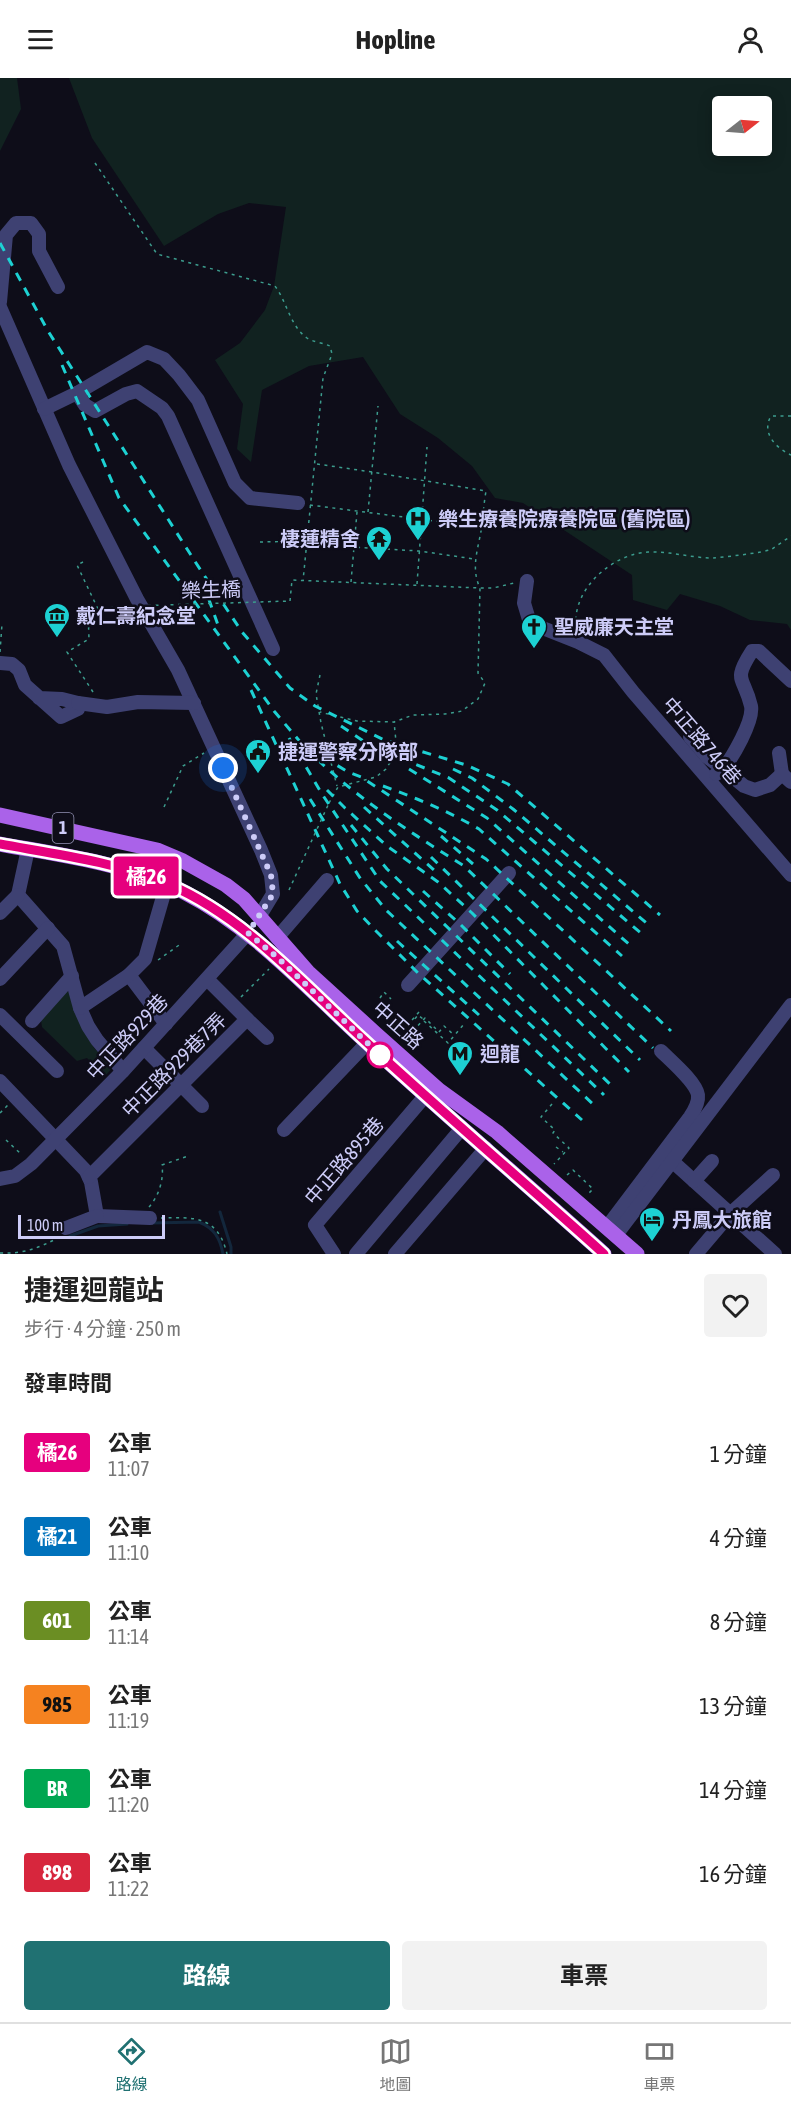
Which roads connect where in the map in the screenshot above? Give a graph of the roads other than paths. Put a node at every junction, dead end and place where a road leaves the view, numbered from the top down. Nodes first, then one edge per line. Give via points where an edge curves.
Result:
1 (58, 287) dead end
2 (0, 302) edge
3 (0, 307) edge
4 (77, 393) junction
5 (44, 410) junction
6 (304, 504) road end
7 (527, 580) road end
8 (273, 649) dead end
9 (0, 663) edge
10 (791, 681) edge
11 (194, 703) junction
12 (690, 737) dead end
13 (779, 753) dead end
14 (723, 769) junction
15 (787, 778) edge
16 (710, 779) junction
17 (0, 815) edge
18 (0, 844) edge
19 (28, 849) junction
20 (510, 873) dead end
21 (791, 875) edge
22 (327, 880) dead end
23 (167, 883) junction
24 (18, 896) junction
25 (0, 913) edge
26 (260, 917) junction
27 (48, 928) junction
28 (248, 933) junction
29 (277, 938) junction
30 (129, 975) junction
31 (72, 976) junction
32 (0, 979) edge
33 (208, 980) junction
34 (408, 985) dead end
35 (791, 1005) edge
36 (80, 1008) junction
37 (0, 1016) edge
38 (247, 1019) junction
39 (32, 1021) dead end
40 (166, 1024) junction
41 (267, 1038) dead end
42 (367, 1043) junction
43 (144, 1048) junction
44 (661, 1051) dead end
45 (57, 1071) dead end
46 (123, 1071) junction
47 (0, 1081) edge
48 (181, 1085) junction
49 (426, 1095) junction
50 (202, 1106) dead end
51 (462, 1128) junction
52 (284, 1130) dead end
53 (55, 1139) junction
54 (486, 1148) junction
55 (672, 1161) junction
56 (712, 1161) dead end
57 (773, 1175) dead end
58 (89, 1177) junction
59 (0, 1179) edge
60 (694, 1181) junction
61 (730, 1214) junction
62 (97, 1216) junction
63 (144, 1219) road end
64 (66, 1228) road end
65 (611, 1231) junction
66 (334, 1254) edge
67 (356, 1254) edge
68 (395, 1254) edge
69 (604, 1254) edge
70 (637, 1254) edge
71 (696, 1254) edge
72 (774, 1254) edge

1 - 2 lane via 39,251 39,234 31,223 16,223 6,235
3 - 5 lane
4 - 5 lane
4 - 6 lane via 147,352 164,359 198,400 235,483 250,498
4 - 8 lane via 94,411 137,391 162,408
5 - 11 lane via 137,599
7 - 16 lane, 中正路746巷 via 524,603 530,623 604,655
9 - 11 lane via 12,664 19,670 26,685 39,698 107,707 138,702
10 - 14 lane via 759,651 752,651 740,678 752,708 745,731
11 - 26 lane via 271,875 273,894
12 - 14 lane
13 - 15 lane
14 - 15 lane via 755,790
14 - 16 lane
16 - 21 lane, 中正路746巷
17 - 26 main road, 中正路 / 1 via 127,842 174,857 226,885
18 - 19 main road, 1
19 - 23 main road, 中正路 / 1 via 119,868
19 - 24 lane
20 - 34 lane
22 - 29 lane
23 - 28 main road, 中正路 / 1
23 - 30 lane via 145,959
24 - 25 lane
24 - 27 lane
26 - 28 main road
26 - 29 main road, 中正路 / 1
27 - 31 lane via 63,946
27 - 32 lane
28 - 33 lane, 中正路929巷
28 - 42 main road, 中正路 / 1
29 - 65 main road, 中正路 / 1 via 308,972 430,1082 497,1132
30 - 36 lane
30 - 40 lane
31 - 36 lane
31 - 39 lane
33 - 38 lane, 中正路929巷7弄
33 - 40 lane, 中正路929巷
35 - 55 lane
36 - 46 lane via 97,1040
37 - 45 lane
38 - 41 lane
38 - 48 lane, 中正路929巷7弄
40 - 43 lane, 中正路929巷
42 - 49 main road, 中正路 / 1
42 - 52 lane
43 - 46 lane, 中正路929巷
43 - 48 lane
44 - 65 lane via 693,1084 698,1095 696,1106
46 - 53 lane, 中正路929巷
47 - 53 lane
48 - 50 lane
48 - 58 lane, 中正路929巷7弄
49 - 51 main road, 中正路 / 1
49 - 66 lane, 中正路895巷 via 315,1225
51 - 54 main road, 中正路 / 1
51 - 67 lane
53 - 58 lane
53 - 59 lane, 中正路929巷 via 15,1176
54 - 68 lane
54 - 69 main road, 中正路 / 1
55 - 60 lane
55 - 65 lane
56 - 60 lane
57 - 61 lane
58 - 62 lane
60 - 61 lane
61 - 71 lane
61 - 72 lane
62 - 63 lane
62 - 64 lane
65 - 70 main road, 中正路 / 1

